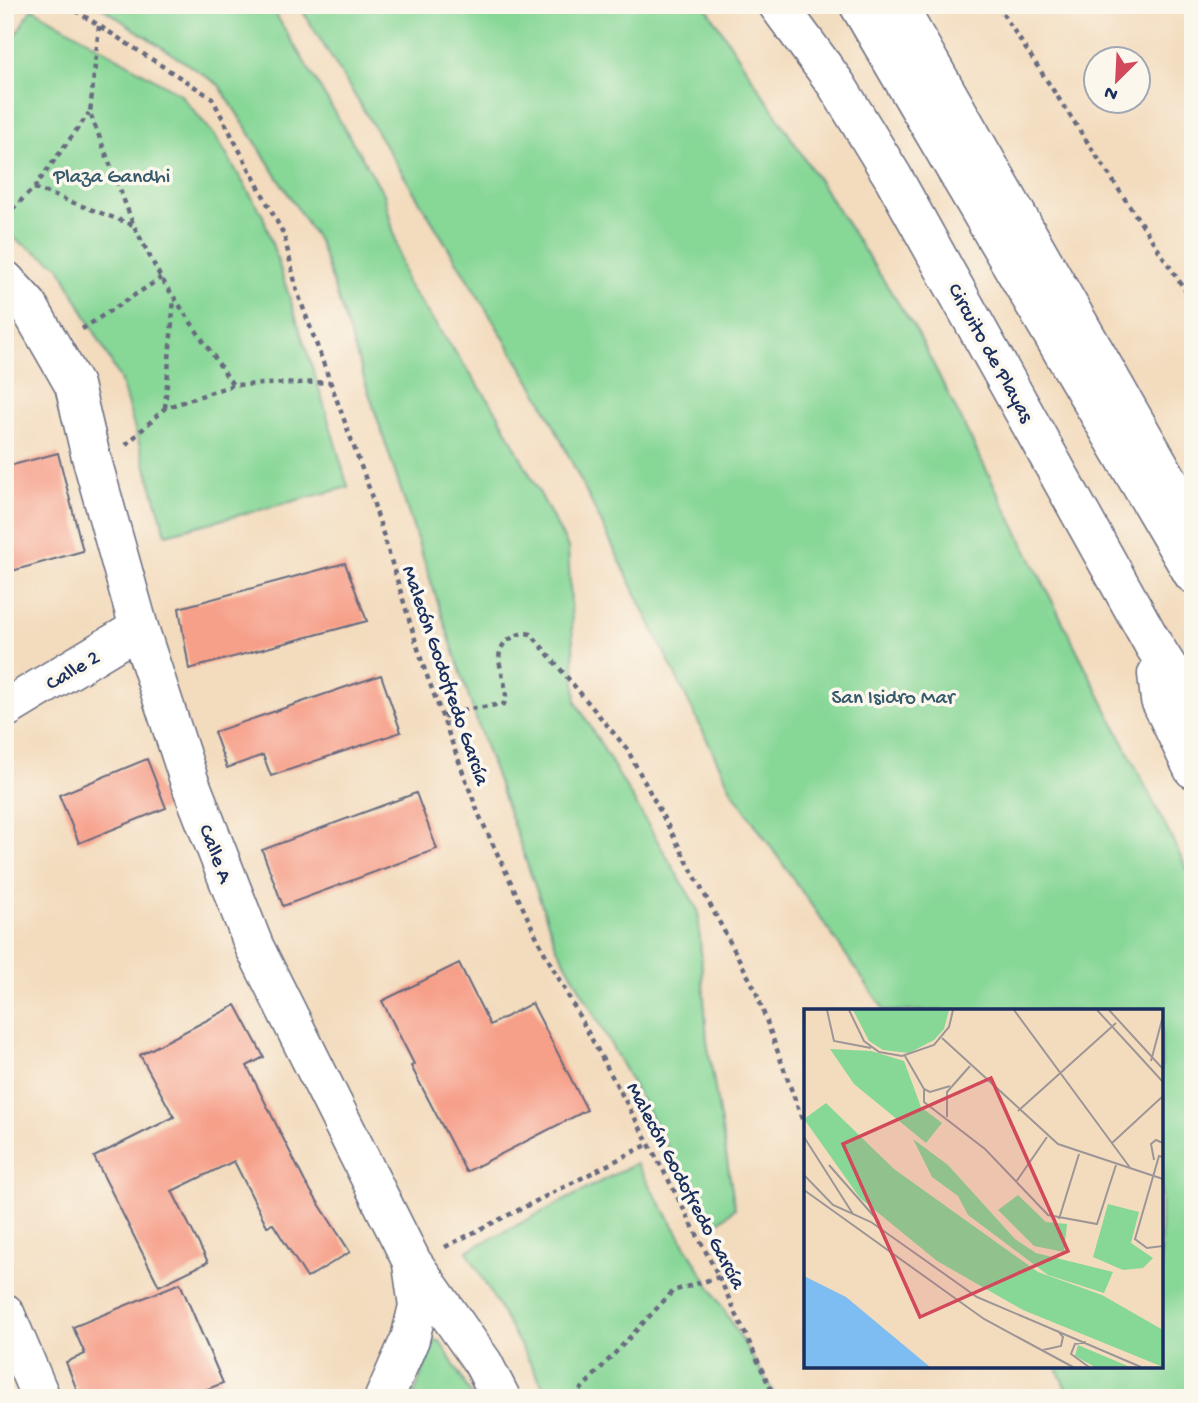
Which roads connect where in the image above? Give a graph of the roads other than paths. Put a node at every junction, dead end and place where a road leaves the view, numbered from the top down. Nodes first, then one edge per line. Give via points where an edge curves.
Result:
1 (778, 5) edge
2 (859, 5) edge
3 (897, 5) edge
4 (5, 280) edge
5 (1193, 522) edge
6 (1193, 575) edge
7 (139, 628) junction
8 (1153, 644) junction
9 (1193, 707) edge
10 (5, 709) edge
11 (1193, 769) edge
12 (427, 1255) junction
13 (5, 1313) edge
14 (41, 1398) edge
15 (384, 1398) edge
16 (501, 1398) edge

1 - 8 main road, Circuito de Playas via 836,84 893,177
2 - 6 main road
3 - 5 main road
4 - 7 main road, Calle A via 28,305 74,385
7 - 10 main road, Calle 2
7 - 12 main road, Calle A via 188,780 254,946
8 - 9 main road, Circuito de Playas
8 - 11 main road via 1160,700
12 - 15 main road via 410,1339
12 - 16 main road, Calle A
13 - 14 main road

